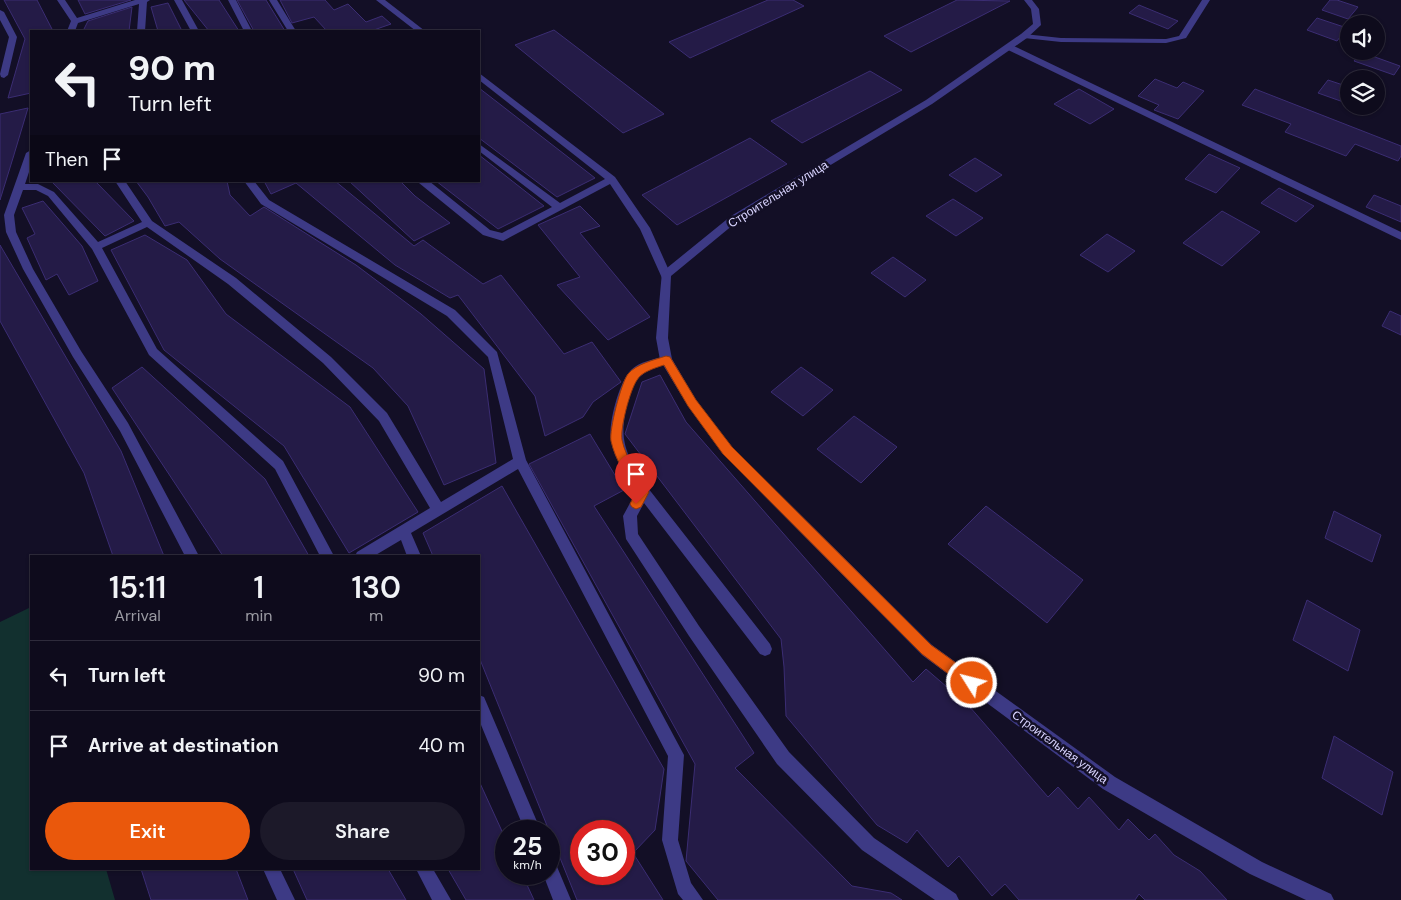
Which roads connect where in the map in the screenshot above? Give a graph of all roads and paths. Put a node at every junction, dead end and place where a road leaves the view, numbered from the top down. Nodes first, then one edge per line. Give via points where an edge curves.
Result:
1 (61, 0) edge
2 (144, 0) edge
3 (178, 0) edge
4 (232, 0) edge
5 (273, 0) edge
6 (380, 0) edge
7 (1028, 0) edge
8 (1206, 0) edge
9 (0, 12) edge
10 (75, 21) junction
11 (71, 30) edge
12 (141, 30) edge
13 (195, 30) edge
14 (247, 30) edge
15 (291, 30) edge
16 (420, 30) edge
17 (1024, 36) junction
18 (1009, 47) junction
19 (4, 75) dead end
20 (480, 77) edge
21 (480, 148) edge
22 (30, 156) edge
23 (612, 179) junction
24 (121, 182) edge
25 (250, 182) edge
26 (423, 182) edge
27 (19, 187) junction
28 (559, 208) junction
29 (148, 223) junction
30 (1401, 236) edge
31 (96, 247) junction
32 (666, 275) junction
33 (666, 360) junction
34 (520, 461) junction
35 (643, 492) junction
36 (438, 509) junction
37 (404, 532) junction
38 (191, 555) edge
39 (326, 555) edge
40 (364, 555) edge
41 (414, 555) edge
42 (765, 649) dead end
43 (480, 704) edge
44 (528, 820) edge
45 (272, 870) edge
46 (425, 870) edge
47 (556, 885) edge
48 (286, 900) edge
49 (442, 900) edge
50 (562, 900) edge
51 (694, 900) edge
52 (950, 900) edge
53 (1325, 900) edge

1 - 10 street
2 - 10 street
2 - 12 street
3 - 13 street
4 - 14 street
5 - 15 street
6 - 16 street
7 - 17 street, Строительная улица via 1035,9 1037,24
8 - 17 street via 1182,38 1166,41 1061,40
9 - 19 street via 13,36
10 - 11 street
17 - 18 street, Строительная улица
18 - 30 street
18 - 32 street, Строительная улица via 929,102 735,218
20 - 23 street
21 - 28 street
22 - 27 street
23 - 28 street
23 - 32 street via 645,228
24 - 29 street
25 - 34 street via 266,202 451,312 493,355
26 - 28 street via 487,233 503,237
27 - 31 street via 38,187 52,194
27 - 38 street via 8,215 11,232 28,269 124,427
29 - 31 street
29 - 36 street via 232,281 327,360 383,417
31 - 39 street via 153,352 279,465
32 - 33 street, Строительная улица via 662,338
33 - 35 street via 632,376 620,410 616,439 625,464
33 - 53 street, Строительная улица via 692,403 728,450 927,650 1109,783 1256,868
34 - 36 street
34 - 51 street via 676,755 670,840 684,888
35 - 42 street
35 - 52 street via 630,516 631,535 783,758 868,844
36 - 37 street
37 - 40 street
37 - 41 street
43 - 44 street
45 - 48 street
46 - 49 street
47 - 50 street

